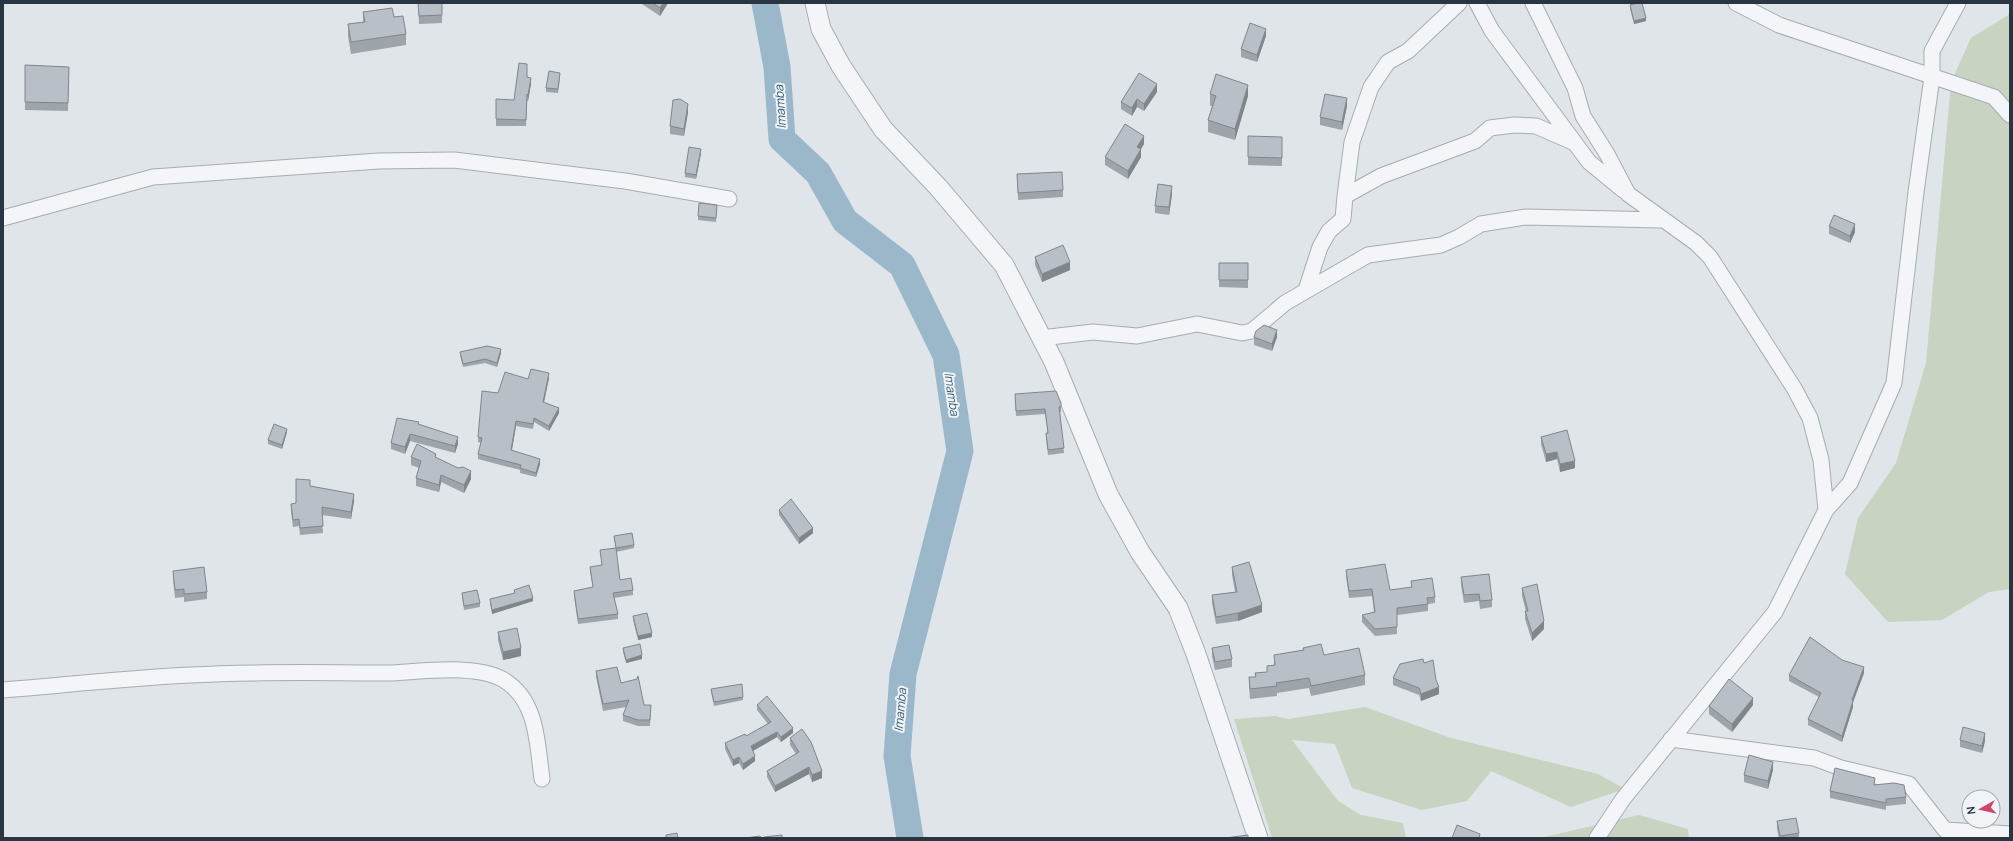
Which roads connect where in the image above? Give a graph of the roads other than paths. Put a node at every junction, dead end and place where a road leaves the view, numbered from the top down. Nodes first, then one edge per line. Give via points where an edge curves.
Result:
1 (815, 3) edge
2 (1459, 3) edge
3 (1477, 3) edge
4 (1533, 3) edge
5 (1736, 3) edge
6 (1958, 3) edge
7 (1932, 77) junction
8 (2010, 115) edge
9 (1575, 143) junction
10 (1628, 194) junction
11 (1344, 196) junction
12 (729, 199) dead end
13 (3, 218) edge
14 (1661, 220) junction
15 (1306, 290) junction
16 (1041, 338) junction
17 (1826, 510) junction
18 (3, 690) edge
19 (1671, 739) junction
20 (542, 779) dead end
21 (2010, 834) edge
22 (1258, 838) edge
23 (1596, 838) edge

1 - 16 street via 821,29 840,66 884,130 938,186 1004,265
2 - 11 street via 1408,51 1388,62 1371,86 1352,142
3 - 9 street via 1492,31
4 - 10 street via 1575,88 1583,116
5 - 7 street via 1779,25
6 - 7 street via 1932,51
7 - 8 street via 1994,97
7 - 17 street via 1894,383 1850,483
9 - 10 street via 1589,162
9 - 11 street via 1536,126 1490,128 1475,141 1381,176
10 - 14 street
11 - 15 street via 1343,219 1329,231 1320,247
12 - 13 street via 625,181 454,160 379,161 153,177
14 - 15 street via 1526,217 1481,224 1441,245 1368,255
14 - 17 street via 1696,243 1710,257 1794,388 1810,418 1821,460
15 - 16 street via 1285,303 1252,331 1242,333 1197,324 1137,336 1093,332
16 - 22 street via 1054,362 1108,494 1140,552 1178,608
17 - 19 street via 1775,612
18 - 20 street via 191,674 407,672 444,669 479,672 503,679 518,691 534,719
19 - 21 street via 1814,758 1841,768 1908,784 1945,830
19 - 23 street via 1613,812

